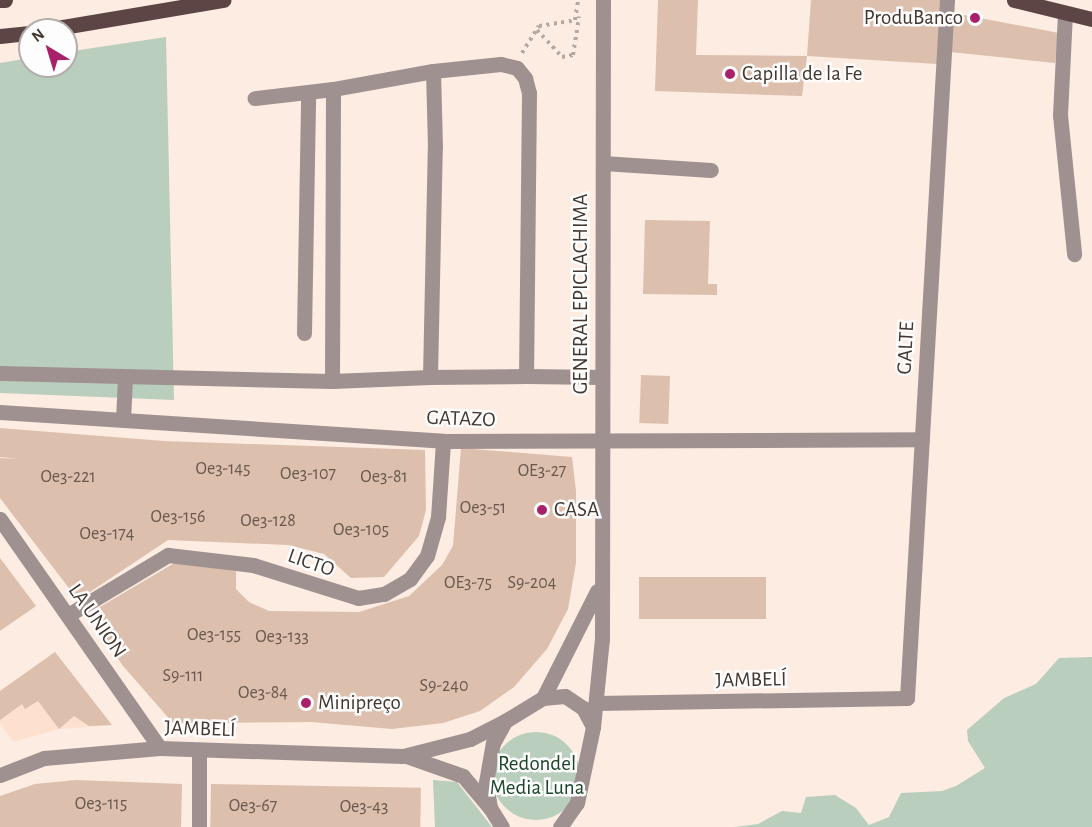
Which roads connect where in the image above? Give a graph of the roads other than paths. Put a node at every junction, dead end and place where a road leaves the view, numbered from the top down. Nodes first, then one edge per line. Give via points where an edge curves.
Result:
1 (0, 0) edge
2 (5, 0) edge
3 (223, 0) edge
4 (603, 0) edge
5 (947, 0) edge
6 (1014, 0) edge
7 (1065, 13) junction
8 (1092, 19) edge
9 (78, 24) edge
10 (18, 34) edge
11 (0, 36) edge
12 (433, 71) junction
13 (333, 89) junction
14 (308, 92) junction
15 (255, 98) dead end
16 (603, 163) junction
17 (711, 170) dead end
18 (1074, 254) dead end
19 (304, 333) dead end
20 (0, 373) edge
21 (526, 376) junction
22 (430, 377) junction
23 (602, 377) junction
24 (125, 378) junction
25 (332, 381) junction
26 (0, 412) edge
27 (123, 420) junction
28 (922, 439) junction
29 (443, 441) junction
30 (602, 442) junction
31 (0, 519) edge
32 (598, 588) junction
33 (68, 615) junction
34 (543, 698) junction
35 (908, 698) joint
36 (596, 703) junction
37 (505, 721) junction
38 (593, 728) junction
39 (160, 748) junction
40 (199, 750) junction
41 (403, 756) junction
42 (0, 776) edge
43 (577, 803) junction
44 (490, 808) junction
45 (200, 827) edge
46 (502, 827) edge
47 (560, 827) edge
48 (573, 827) edge

1 - 2 main road
3 - 9 main road
4 - 16 street, GENERAL EPICLACHIMA
5 - 28 street, GALTE
6 - 7 main road
7 - 8 main road
7 - 18 street via 1060,115
10 - 11 main road
12 - 13 street
12 - 21 street via 501,64 517,68 529,93
12 - 22 street
13 - 14 street
13 - 25 street
14 - 15 street
14 - 19 street
16 - 17 street
16 - 23 street, GENERAL EPICLACHIMA
20 - 24 street
21 - 22 street
21 - 23 street
22 - 25 street
23 - 30 street, GENERAL EPICLACHIMA
24 - 25 street
24 - 27 street
26 - 27 street, GATAZO
27 - 29 street, GATAZO
28 - 30 street, GATAZO
28 - 35 street, GALTE
29 - 30 street, GATAZO
29 - 33 street, LICTO via 438,517 427,556 410,579 384,594 357,598 253,565 168,555
30 - 32 street, GENERAL EPICLACHIMA
31 - 33 street, LA UNION
32 - 34 street, GENERAL EPICLACHIMA
32 - 36 street, GENERAL EPICLACHIMA via 602,639
33 - 39 street, LA UNION
34 - 37 street
34 - 38 street via 565,696 583,708
35 - 36 street, JAMBELÍ
36 - 38 street, GENERAL EPICLACHIMA
37 - 41 street, JAMBELÍ via 470,739
37 - 44 street via 494,743 486,782
38 - 43 street
39 - 40 street, JAMBELÍ
39 - 42 street, JAMBELÍ via 44,758
40 - 41 street, JAMBELÍ
40 - 45 street
41 - 44 street, JAMBELÍ via 463,776
43 - 47 street
43 - 48 street
44 - 46 street

